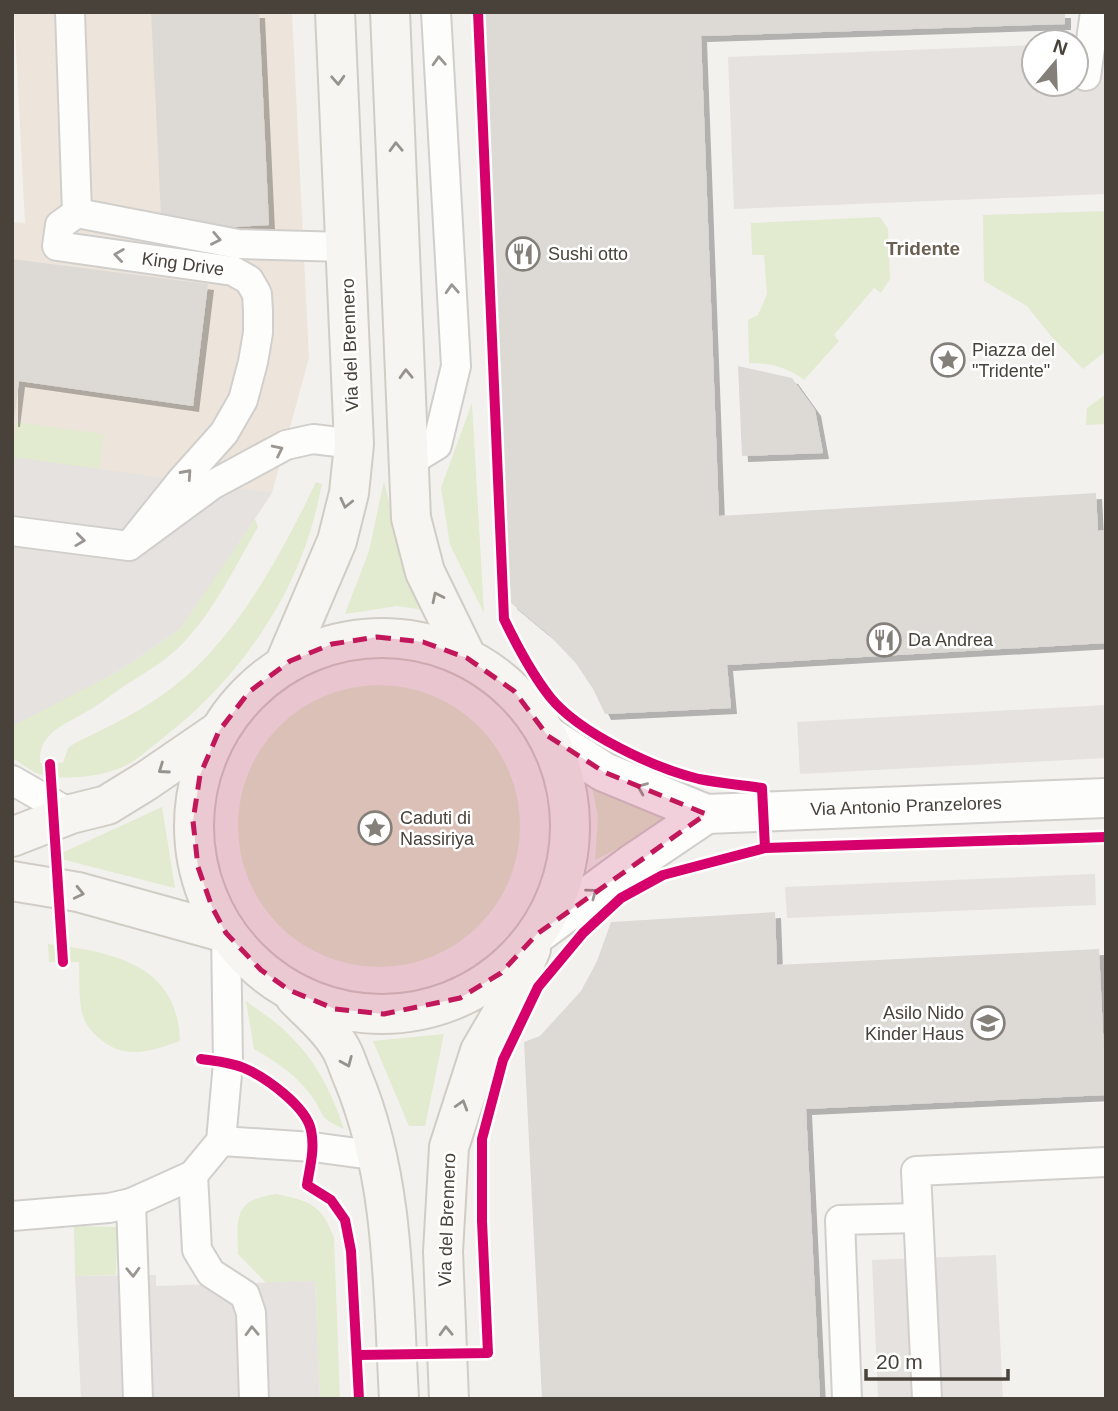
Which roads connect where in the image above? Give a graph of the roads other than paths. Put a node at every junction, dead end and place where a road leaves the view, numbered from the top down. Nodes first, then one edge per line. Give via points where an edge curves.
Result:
1 (70, 12) edge
2 (335, 12) edge
3 (390, 12) edge
4 (436, 12) edge
5 (1095, 12) edge
6 (1090, 48) edge
7 (77, 213) junction
8 (346, 247) junction
9 (354, 444) junction
10 (409, 462) junction
11 (12, 531) edge
12 (129, 546) junction
13 (467, 658) junction
14 (284, 665) junction
15 (219, 731) junction
16 (548, 736) junction
17 (12, 780) edge
18 (1106, 798) edge
19 (71, 814) junction
20 (706, 814) junction
21 (12, 837) edge
22 (12, 881) edge
23 (226, 933) junction
24 (537, 934) junction
25 (289, 990) junction
26 (221, 1141) junction
27 (379, 1157) junction
28 (1106, 1162) edge
29 (194, 1175) junction
30 (131, 1203) junction
31 (12, 1216) edge
32 (918, 1218) junction
33 (138, 1399) edge
34 (254, 1399) edge
35 (399, 1399) edge
36 (449, 1399) edge
37 (847, 1399) edge
38 (927, 1399) edge

1 - 7 lane
2 -> 8 main road, Via del Brennero
10 -> 3 main road
10 -> 4 lane via 437,445 456,366
5 - 6 lane
7 -> 8 lane via 237,244
12 -> 7 lane, King Drive via 224,433 243,400 258,333 257,295 249,280 233,271 57,246 60,225
8 - 9 main road, Via del Brennero
12 -> 9 lane via 212,485 286,445 313,439
9 -> 14 main road, Via del Brennero via 349,493 337,541
13 -> 10 main road via 425,572 411,518
11 -> 12 lane
13 - 14 main road via 424,642 377,637 332,644
13 - 16 main road via 514,691
14 - 15 main road via 249,692
15 -> 19 main road via 107,804
15 - 23 main road via 200,775 193,821 198,867
20 -> 16 street, Via Antonio Pranzelores via 604,772
16 - 24 main road via 565,777 571,820 567,863 556,900
17 - 19 lane
18 - 20 street, Via Antonio Pranzelores
19 - 21 main road
24 -> 20 street
22 -> 23 main road via 78,892
23 - 25 main road via 261,970
23 - 26 lane via 228,1063
24 - 25 main road via 501,973 460,998 418,1011 384,1014 335,1009
36 -> 24 main road, Via del Brennero via 443,1252 449,1147 480,1051 512,996
25 -> 27 main road via 341,1048
26 - 27 lane
26 - 29 lane
27 - 35 main road via 392,1260
28 - 32 lane via 916,1171
29 - 30 lane
34 -> 29 lane via 251,1312 244,1295 211,1273 197,1250
30 - 31 lane via 109,1209
30 -> 33 lane
32 - 37 lane via 841,1220
32 - 38 lane

